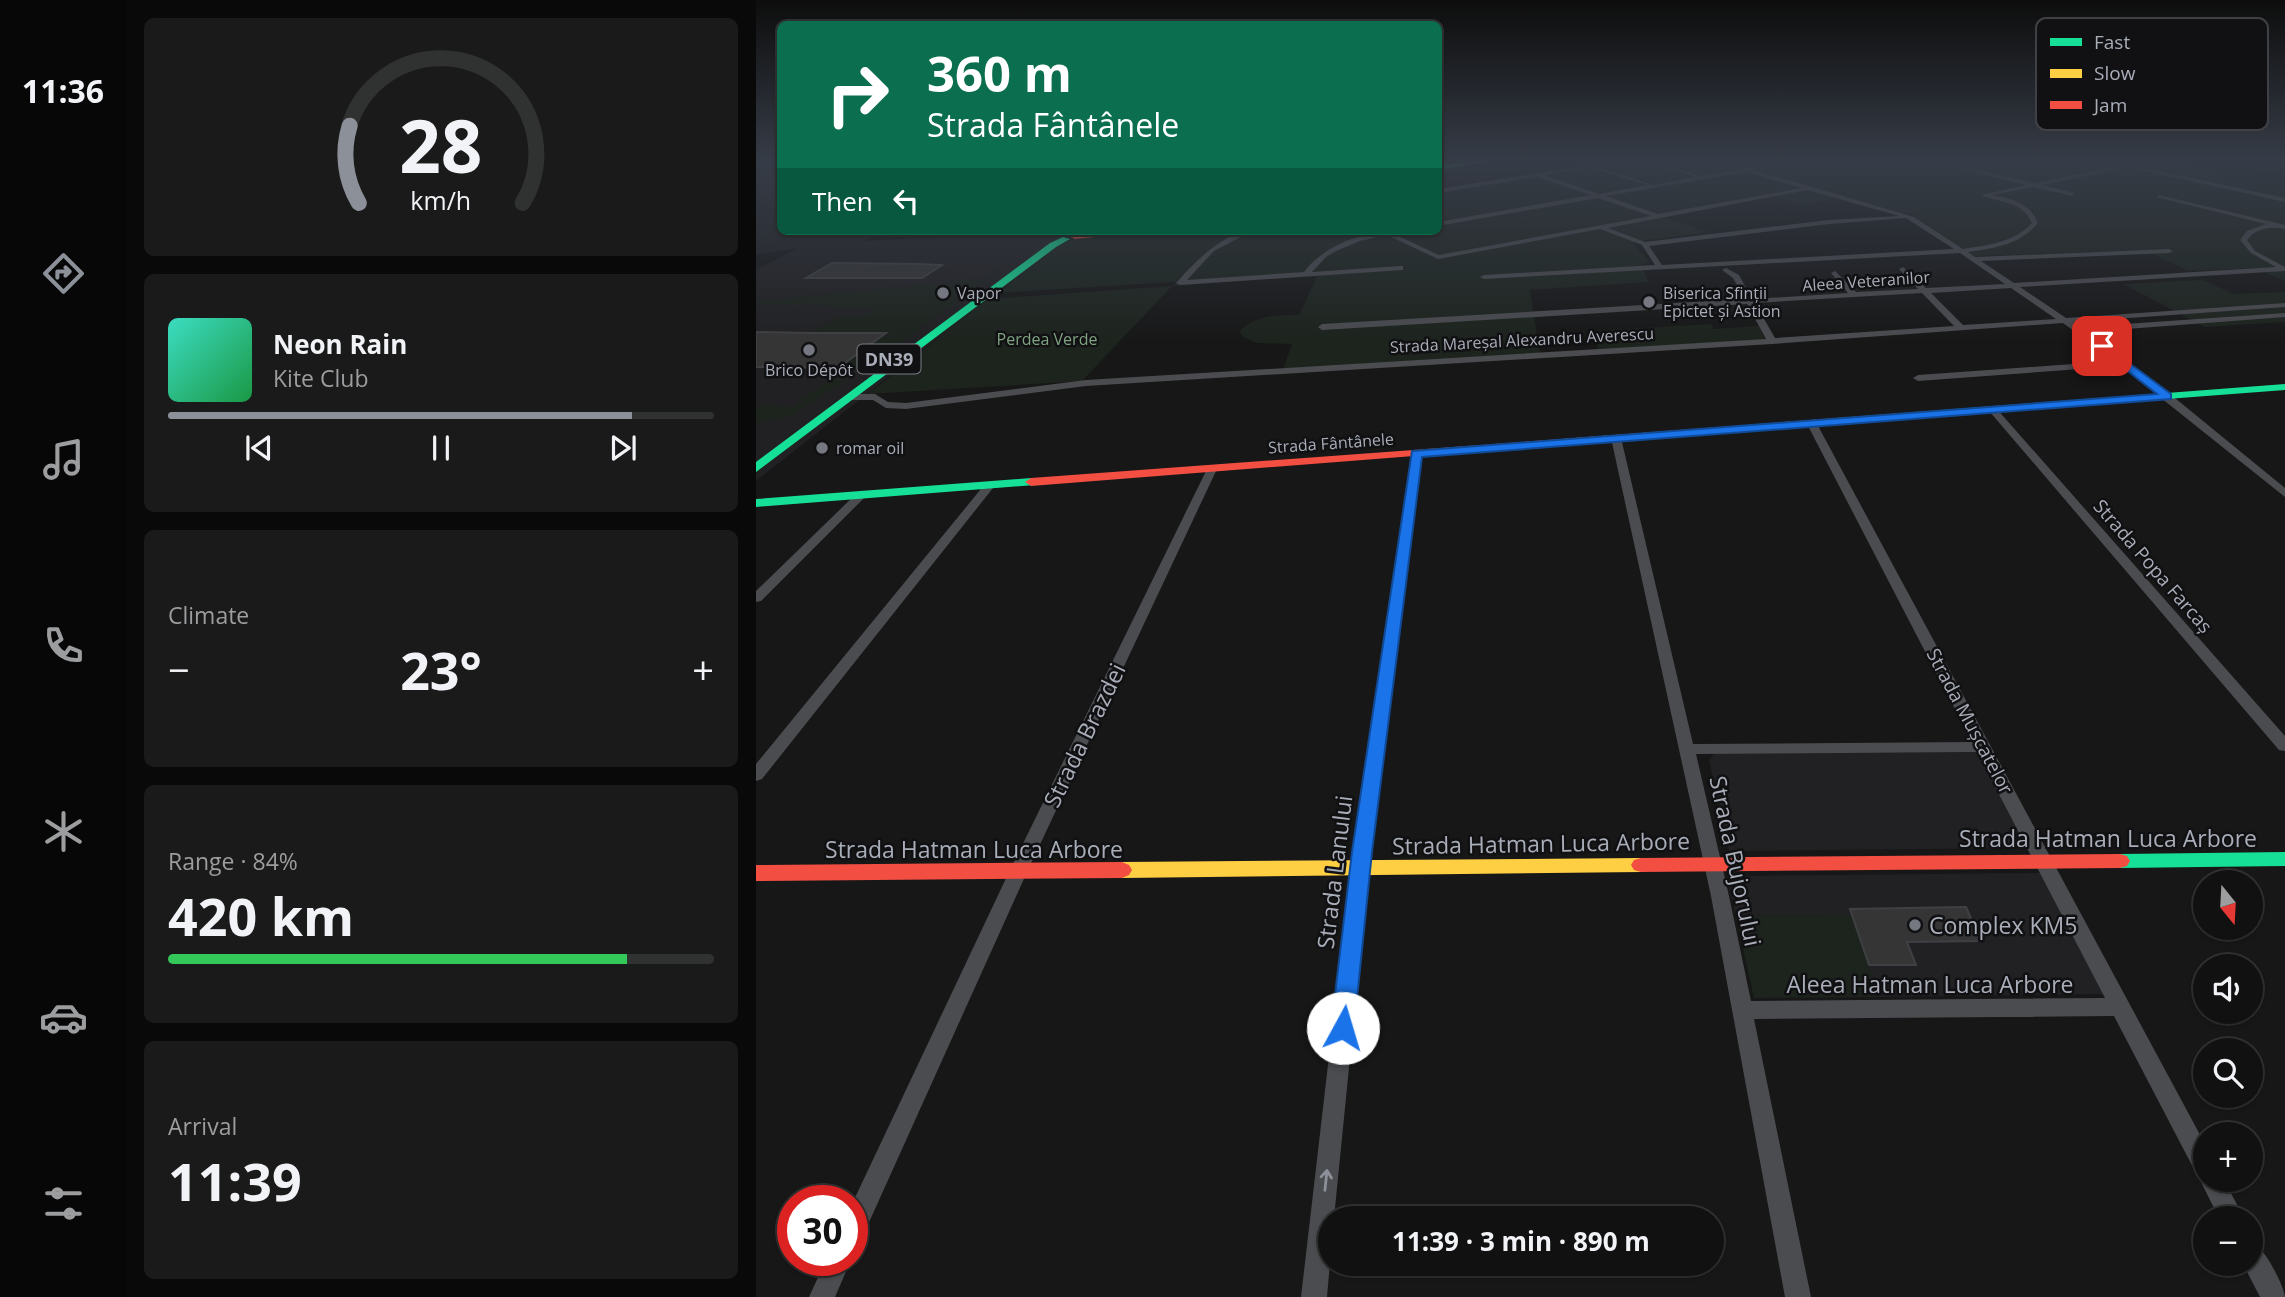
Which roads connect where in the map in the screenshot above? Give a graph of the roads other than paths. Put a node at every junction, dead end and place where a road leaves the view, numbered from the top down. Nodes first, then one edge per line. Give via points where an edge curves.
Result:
1 (1628, 222) edge
2 (1839, 222) edge
3 (1917, 222) edge
4 (2035, 222) edge
5 (2264, 222) edge
6 (2275, 224) junction
7 (2285, 224) edge
8 (1600, 227) junction
9 (1044, 235) edge
10 (1075, 235) edge
11 (1241, 235) edge
12 (1375, 235) edge
13 (1391, 235) edge
14 (1644, 244) junction
15 (1962, 251) junction
16 (2169, 251) dead end
17 (1974, 259) junction
18 (1660, 267) junction
19 (1400, 268) dead end
20 (1903, 269) dead end
21 (2285, 269) edge
22 (1727, 270) dead end
23 (1835, 273) dead end
24 (1307, 274) junction
25 (1484, 276) dead end
26 (2016, 286) junction
27 (1925, 292) junction
28 (1855, 296) junction
29 (1750, 302) junction
30 (2285, 305) edge
31 (2285, 315) edge
32 (2067, 320) junction
33 (1322, 327) dead end
34 (1961, 328) junction
35 (2079, 330) junction
36 (1774, 345) junction
37 (2124, 363) junction
38 (1918, 378) dead end
39 (2285, 387) edge
40 (2167, 396) junction
41 (849, 397) junction
42 (1993, 410) junction
43 (1812, 424) junction
44 (1616, 438) junction
45 (1416, 454) junction
46 (756, 460) edge
47 (756, 468) edge
48 (1212, 470) junction
49 (989, 486) junction
50 (2285, 494) edge
51 (860, 495) junction
52 (756, 503) edge
53 (756, 598) edge
54 (1983, 747) junction
55 (2285, 747) edge
56 (1688, 749) junction
57 (756, 775) edge
58 (2285, 859) edge
59 (2045, 861) junction
60 (1713, 864) junction
61 (1360, 867) junction
62 (1018, 872) junction
63 (756, 873) edge
64 (2120, 1007) junction
65 (1742, 1010) junction
66 (2193, 1144) edge
67 (868, 1196) edge
68 (832, 1276) edge
69 (2263, 1276) edge
70 (822, 1297) edge
71 (1314, 1297) edge
72 (1798, 1297) edge
73 (2274, 1297) edge

1 - 8 street
2 - 14 street
3 - 15 street
4 - 15 street via 2028,232 2008,242
5 - 6 street
6 - 7 street
6 - 21 street via 2249,232 2243,240 2253,252
8 - 13 street via 1438,257
8 - 14 street
9 - 10 street, DN39
9 - 46 street, DN39 via 1022,259
10 - 41 street, DN39 via 1053,245
11 - 24 street via 1212,250 1180,283
12 - 24 street via 1332,251
14 - 18 street
15 - 17 street
15 - 18 street
16 - 17 street
17 - 26 street
18 - 25 street
19 - 24 street
20 - 27 street
21 - 26 street, Aleea Veteranilor
22 - 29 street
23 - 28 street
26 - 27 street, Aleea Veteranilor
26 - 32 street
27 - 28 street, Aleea Veteranilor
27 - 34 street
28 - 29 street, Aleea Veteranilor
29 - 33 street, Aleea Veteranilor
29 - 36 street
30 - 32 street, Strada Mareșal Alexandru Averescu
31 - 35 street, Strada Mareșal Alexandru Averescu
32 - 34 street, Strada Mareșal Alexandru Averescu
32 - 35 street
34 - 36 street, Strada Mareșal Alexandru Averescu
35 - 36 street, Strada Mareșal Alexandru Averescu
35 - 37 street
36 - 41 street, Strada Mareșal Alexandru Averescu via 1087,383 905,406 886,405 875,397
37 - 38 street
37 - 40 street
39 - 40 street, Strada Fântânele
40 - 42 street, Strada Fântânele
40 - 50 street
41 - 47 street, DN39
42 - 43 street, Strada Fântânele
42 - 55 street, Strada Popa Farcaș
43 - 44 street, Strada Fântânele
43 - 54 street, Strada Mușcatelor
44 - 45 street, Strada Fântânele
44 - 56 street, Strada Bujorului
45 - 48 street, Strada Fântânele
45 - 61 street, Strada Lanului
48 - 49 street, Strada Fântânele
48 - 62 street, Strada Brazdei
49 - 51 street, Strada Fântânele
49 - 57 street
51 - 52 street, Strada Fântânele
51 - 53 street
54 - 56 street
54 - 59 street, Strada Mușcatelor
56 - 60 street, Strada Bujorului
58 - 59 street, Strada Hatman Luca Arbore
59 - 60 street, Strada Hatman Luca Arbore
59 - 64 street, Strada Mușcatelor
60 - 61 street, Strada Hatman Luca Arbore
60 - 65 street, Strada Bujorului
61 - 62 street, Strada Hatman Luca Arbore
71 -> 61 street, Strada Lanului
62 - 63 street, Strada Hatman Luca Arbore
62 - 67 street, Strada Brazdei
64 - 65 street, Aleea Hatman Luca Arbore
64 - 66 street, Strada Mușcatelor
65 - 72 street, Strada Bujorului
68 - 70 street
69 - 73 street

